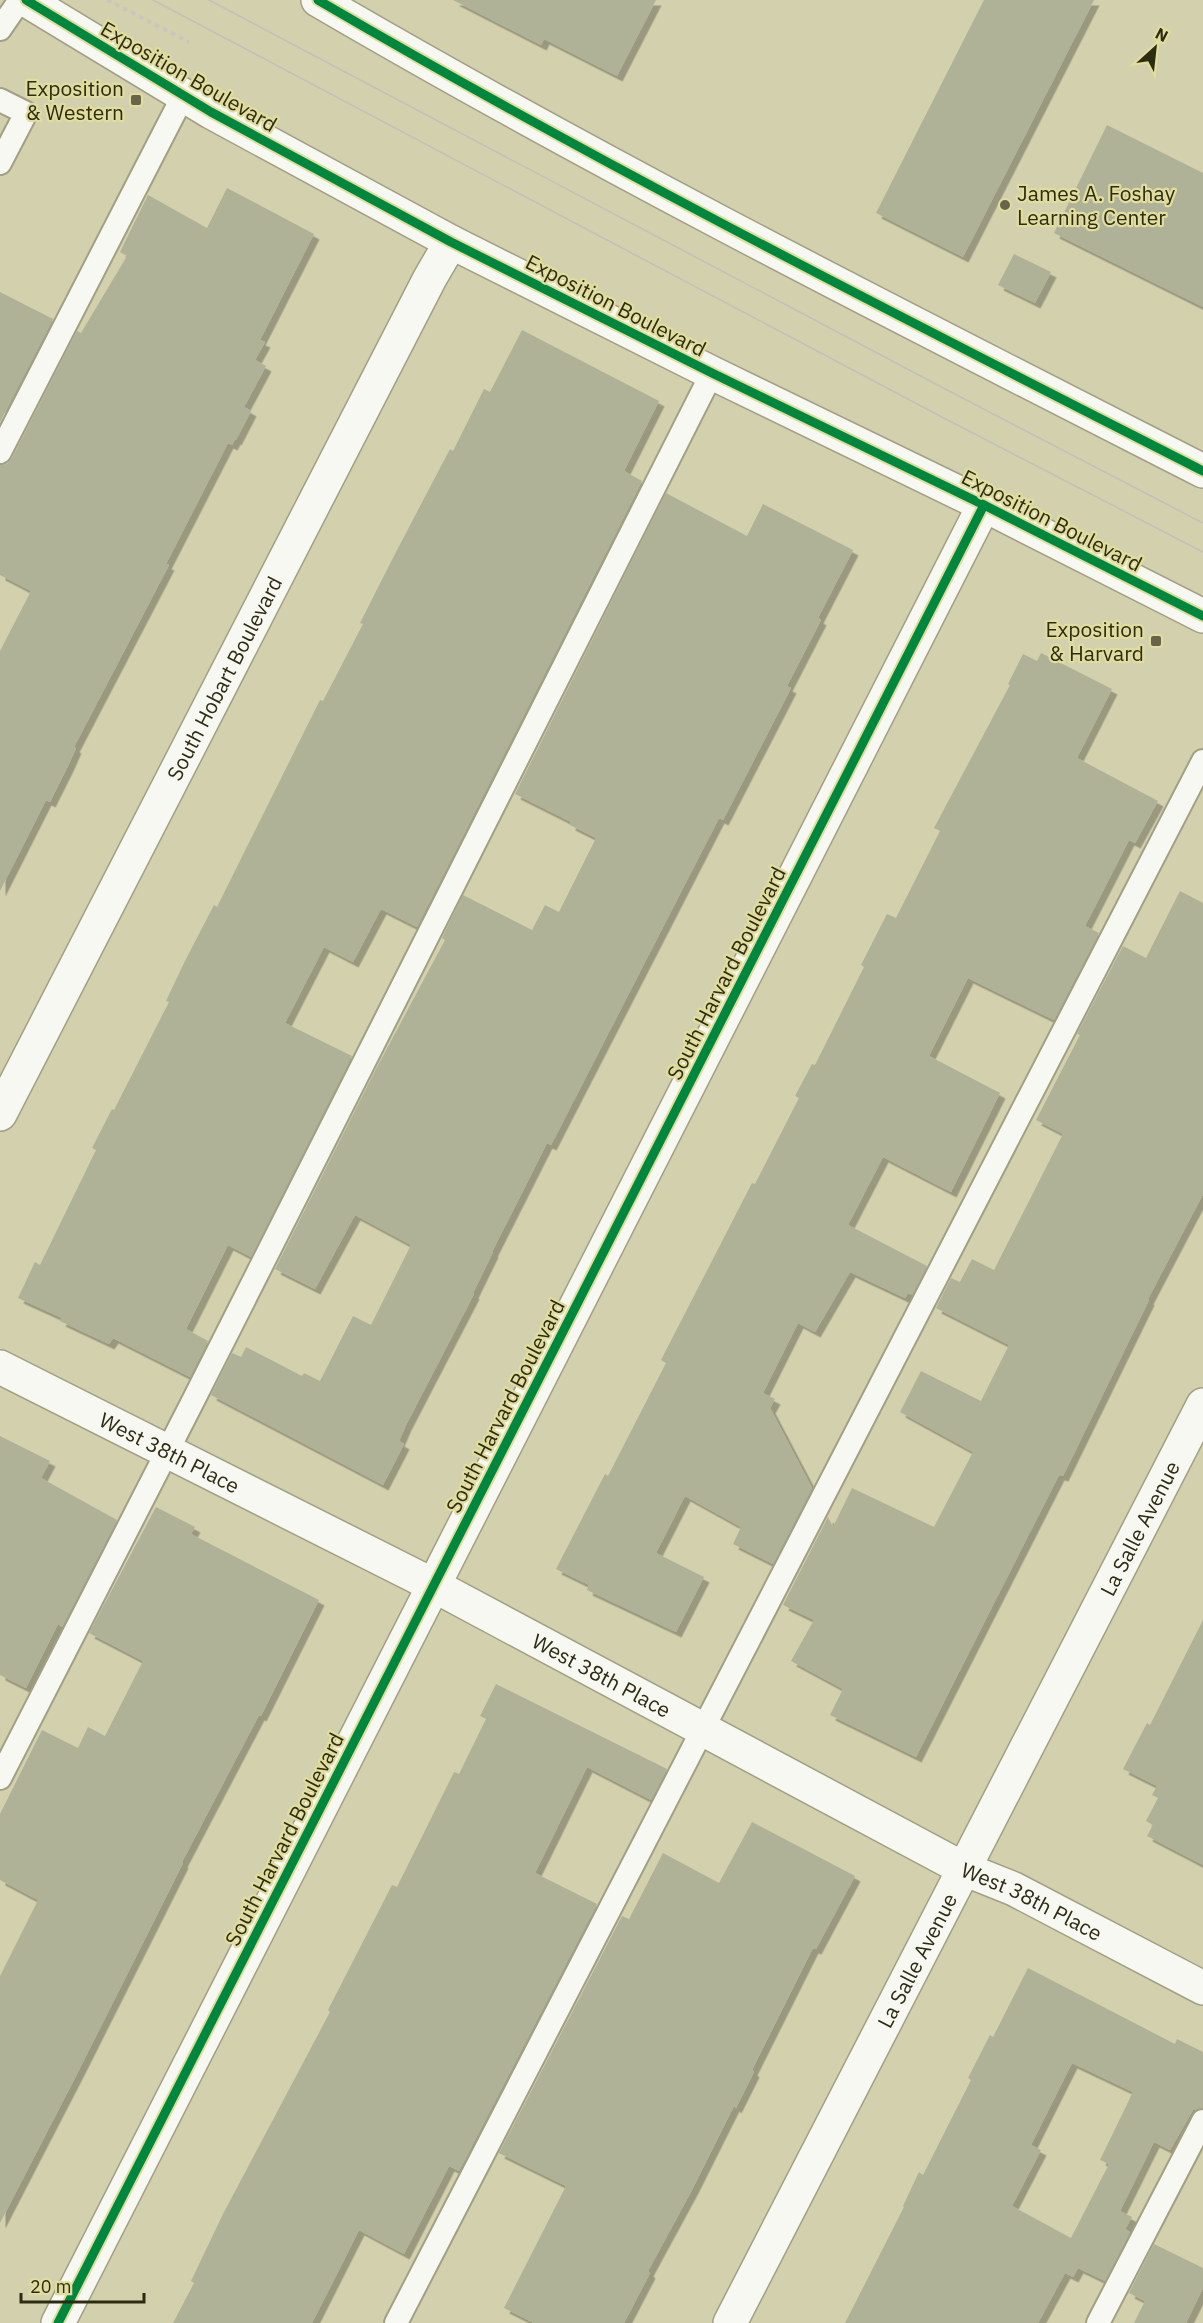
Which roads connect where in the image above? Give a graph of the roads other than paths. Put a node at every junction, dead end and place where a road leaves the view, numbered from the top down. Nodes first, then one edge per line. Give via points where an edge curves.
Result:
1 (20, 0) edge
2 (26, 0) edge
3 (318, 0) edge
4 (0, 29) edge
5 (183, 96) junction
6 (0, 100) edge
7 (0, 163) edge
8 (451, 242) junction
9 (712, 373) junction
10 (0, 452) edge
11 (1203, 471) edge
12 (984, 505) junction
13 (1203, 616) edge
14 (1203, 761) edge
15 (0, 1114) edge
16 (0, 1367) edge
17 (1203, 1405) edge
18 (168, 1451) junction
19 (433, 1585) junction
20 (704, 1730) junction
21 (0, 1778) edge
22 (964, 1869) junction
23 (1203, 1988) edge
24 (1203, 2121) edge
25 (58, 2323) edge
26 (396, 2323) edge
27 (730, 2323) edge
28 (1098, 2323) edge

1 - 4 lane
2 - 5 street, Exposition Boulevard
3 - 11 street via 435,69 732,229
5 - 8 street, Exposition Boulevard
5 - 10 lane
6 - 7 lane via 26,113
8 - 9 street, Exposition Boulevard
8 - 15 street, South Hobart Boulevard
9 - 12 street, Exposition Boulevard
9 - 18 lane
12 - 13 street, Exposition Boulevard
12 - 19 street, South Harvard Boulevard
14 - 20 lane
16 - 18 street, West 38th Place
17 - 22 street, La Salle Avenue
18 - 19 street, West 38th Place
18 - 21 lane
19 - 20 street, West 38th Place
19 - 25 street, South Harvard Boulevard
20 - 22 street, West 38th Place
20 - 26 lane
22 - 23 street, West 38th Place via 1014,1889
22 - 27 street, La Salle Avenue
24 - 28 lane

